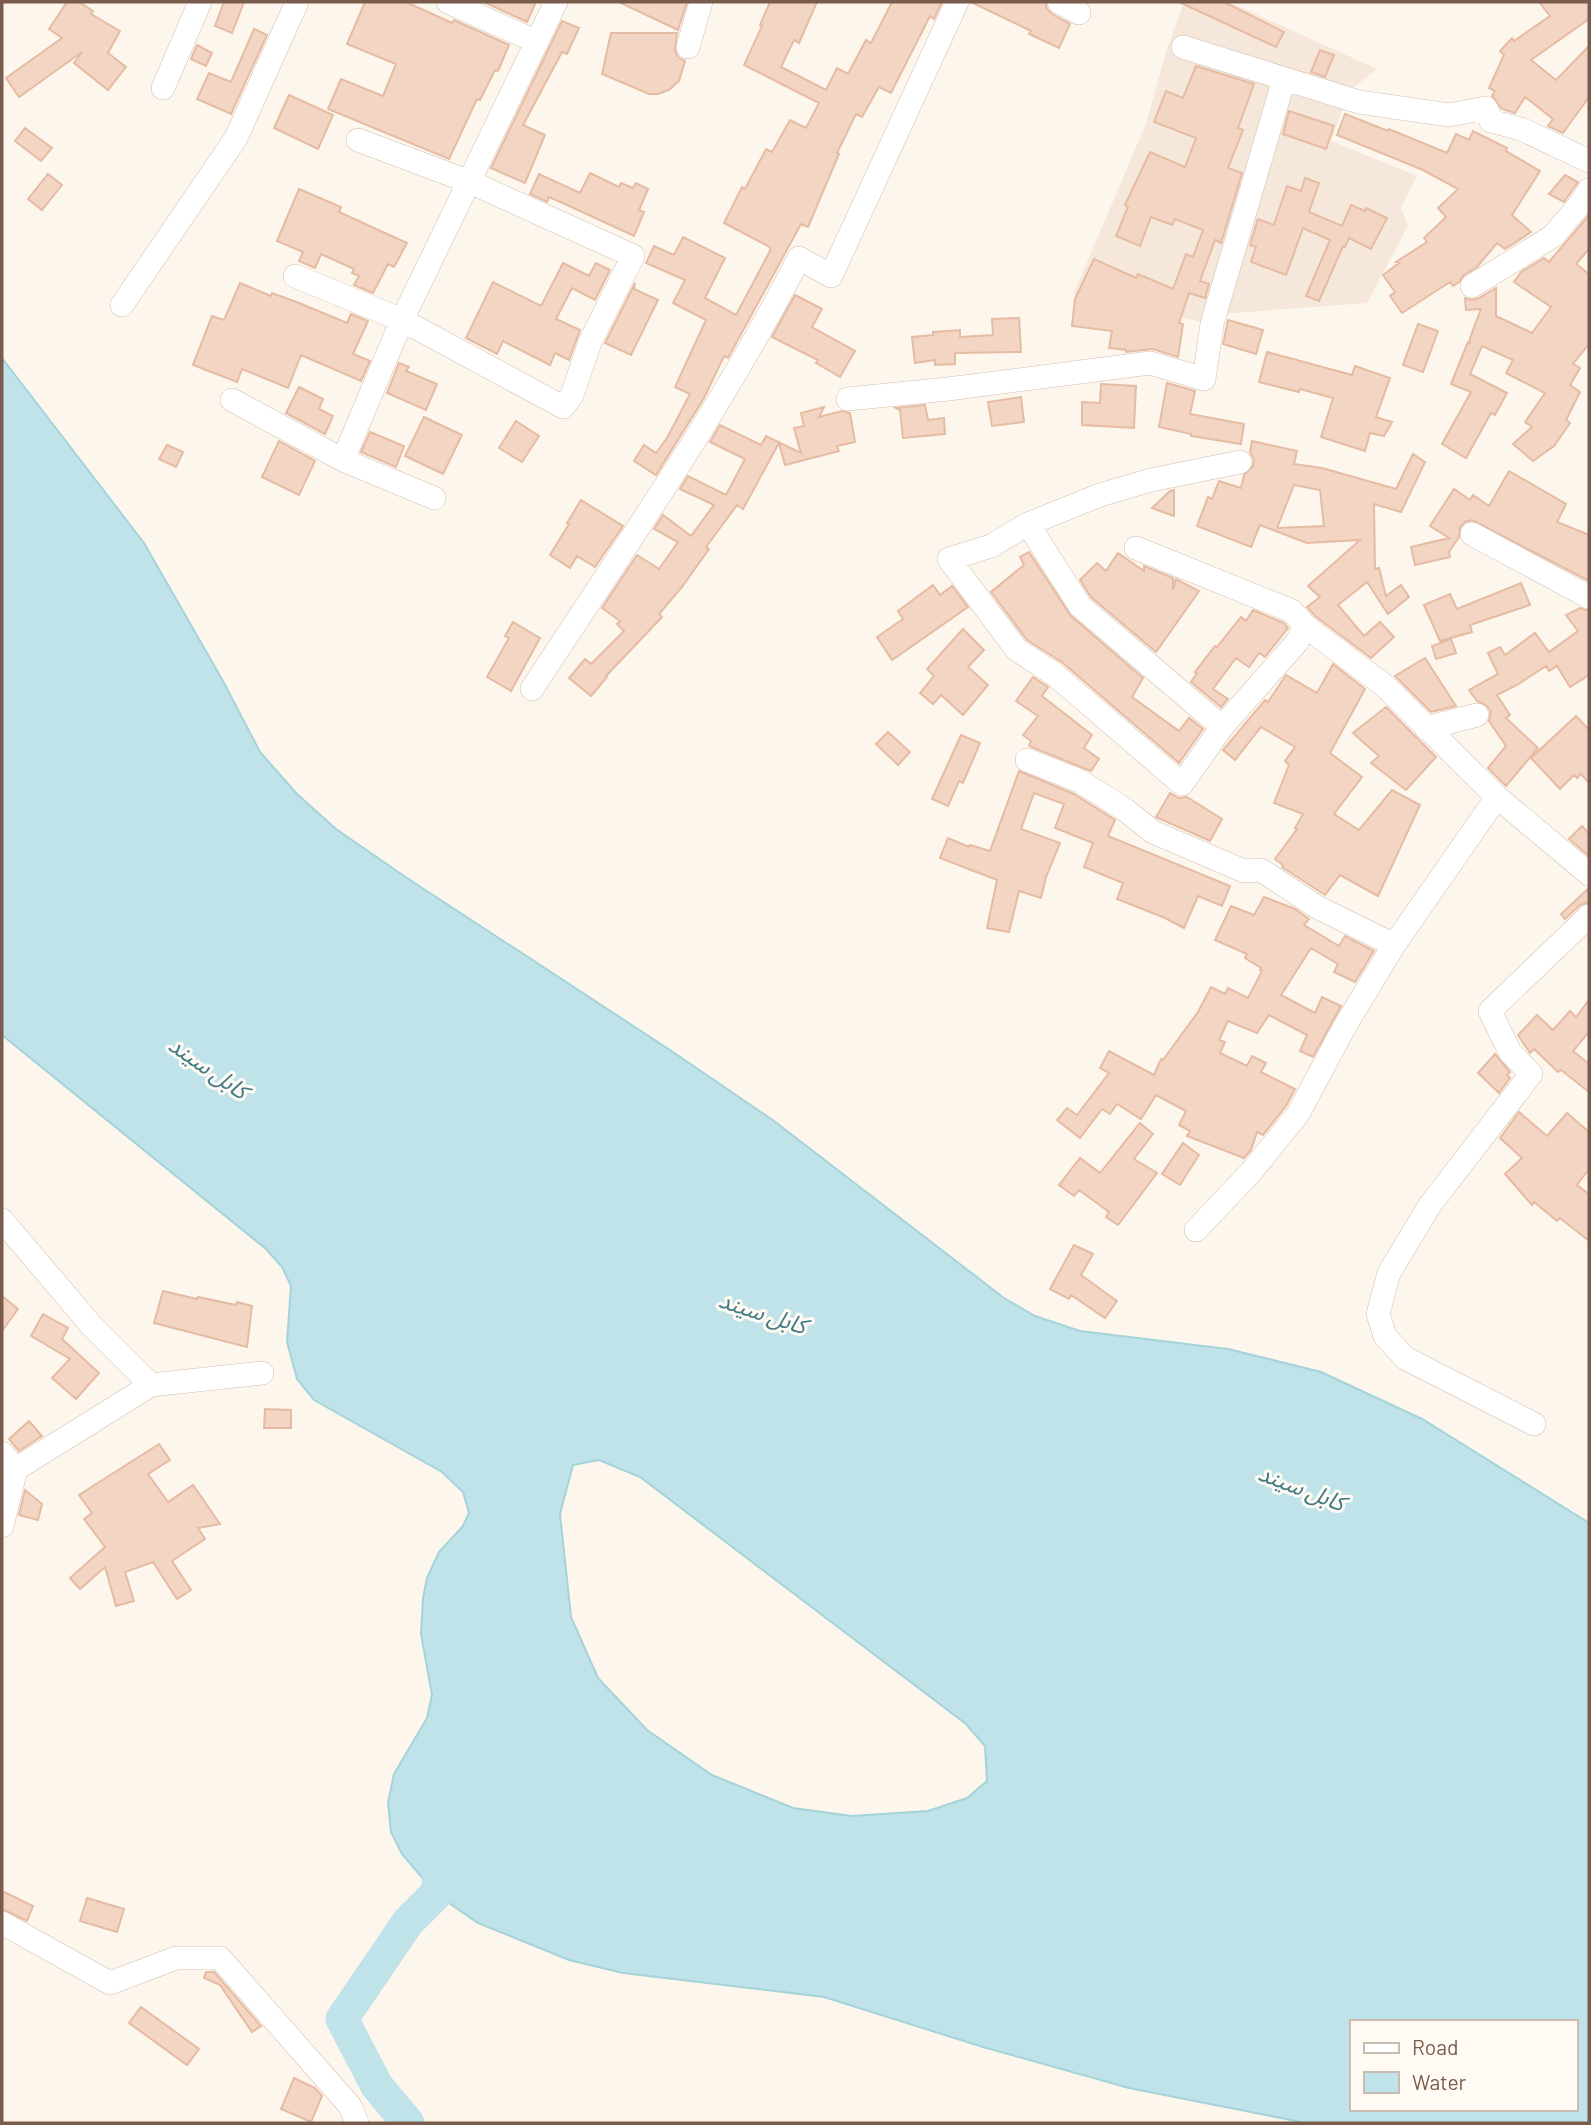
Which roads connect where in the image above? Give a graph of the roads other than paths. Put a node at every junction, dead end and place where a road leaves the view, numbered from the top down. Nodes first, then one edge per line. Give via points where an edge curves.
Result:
1 (200, 2) edge
2 (297, 2) edge
3 (448, 2) edge
4 (556, 2) edge
5 (701, 2) edge
6 (957, 2) edge
7 (1059, 2) edge
8 (1079, 13) dead end
9 (537, 42) junction
10 (688, 47) dead end
11 (1183, 47) dead end
12 (1284, 79) junction
13 (163, 88) dead end
14 (358, 140) dead end
15 (1589, 161) edge
16 (470, 182) junction
17 (1589, 190) edge
18 (295, 276) dead end
19 (1472, 286) dead end
20 (122, 304) dead end
21 (402, 320) junction
22 (848, 399) dead end
23 (232, 400) dead end
24 (342, 460) junction
25 (1240, 462) dead end
26 (435, 498) dead end
27 (1028, 524) junction
28 (1472, 534) dead end
29 (1136, 548) dead end
30 (1589, 597) edge
31 (1305, 626) junction
32 (532, 689) dead end
33 (1477, 715) dead end
34 (1222, 727) junction
35 (1426, 729) junction
36 (1027, 760) dead end
37 (1497, 797) junction
38 (1589, 874) edge
39 (1589, 916) edge
40 (1394, 945) junction
41 (2, 1220) edge
42 (1196, 1230) dead end
43 (262, 1373) dead end
44 (151, 1385) junction
45 (1534, 1424) dead end
46 (9, 1461) edge
47 (2, 1526) edge
48 (2, 1923) edge
49 (357, 2123) edge

1 - 13 street
2 - 20 street via 236,138
3 - 9 street
4 - 9 street
5 - 10 street
6 - 32 street via 831,276 799,258 694,442
7 - 8 street
9 - 16 street
11 - 12 street
12 - 15 street via 1359,102 1449,115 1486,108 1491,121 1521,129
12 - 22 street via 1212,324 1204,379 1150,363
14 - 16 street
16 - 21 street
16 - 21 street via 633,256 590,342 572,394 563,407
17 - 19 street via 1553,236
18 - 21 street
21 - 24 street
23 - 24 street
24 - 26 street
25 - 27 street via 1151,480
27 - 34 street via 1080,606
27 - 34 street via 991,546 949,559 1017,650 1054,674 1182,784
28 - 30 street
29 - 31 street via 1292,611
31 - 34 street via 1297,642
31 - 35 street via 1385,686
33 - 35 street
35 - 37 street
36 - 40 street via 1080,781 1153,832 1244,871 1261,870 1317,907
37 - 38 street
37 - 40 street
39 - 45 street via 1490,1011 1510,1052 1531,1074 1430,1205 1389,1273 1378,1314 1385,1336 1405,1358
40 - 42 street via 1298,1114
41 - 44 street via 91,1325
43 - 44 street
44 - 46 street
46 - 47 street
48 - 49 street via 110,1983 176,1958 220,1958 350,2106

